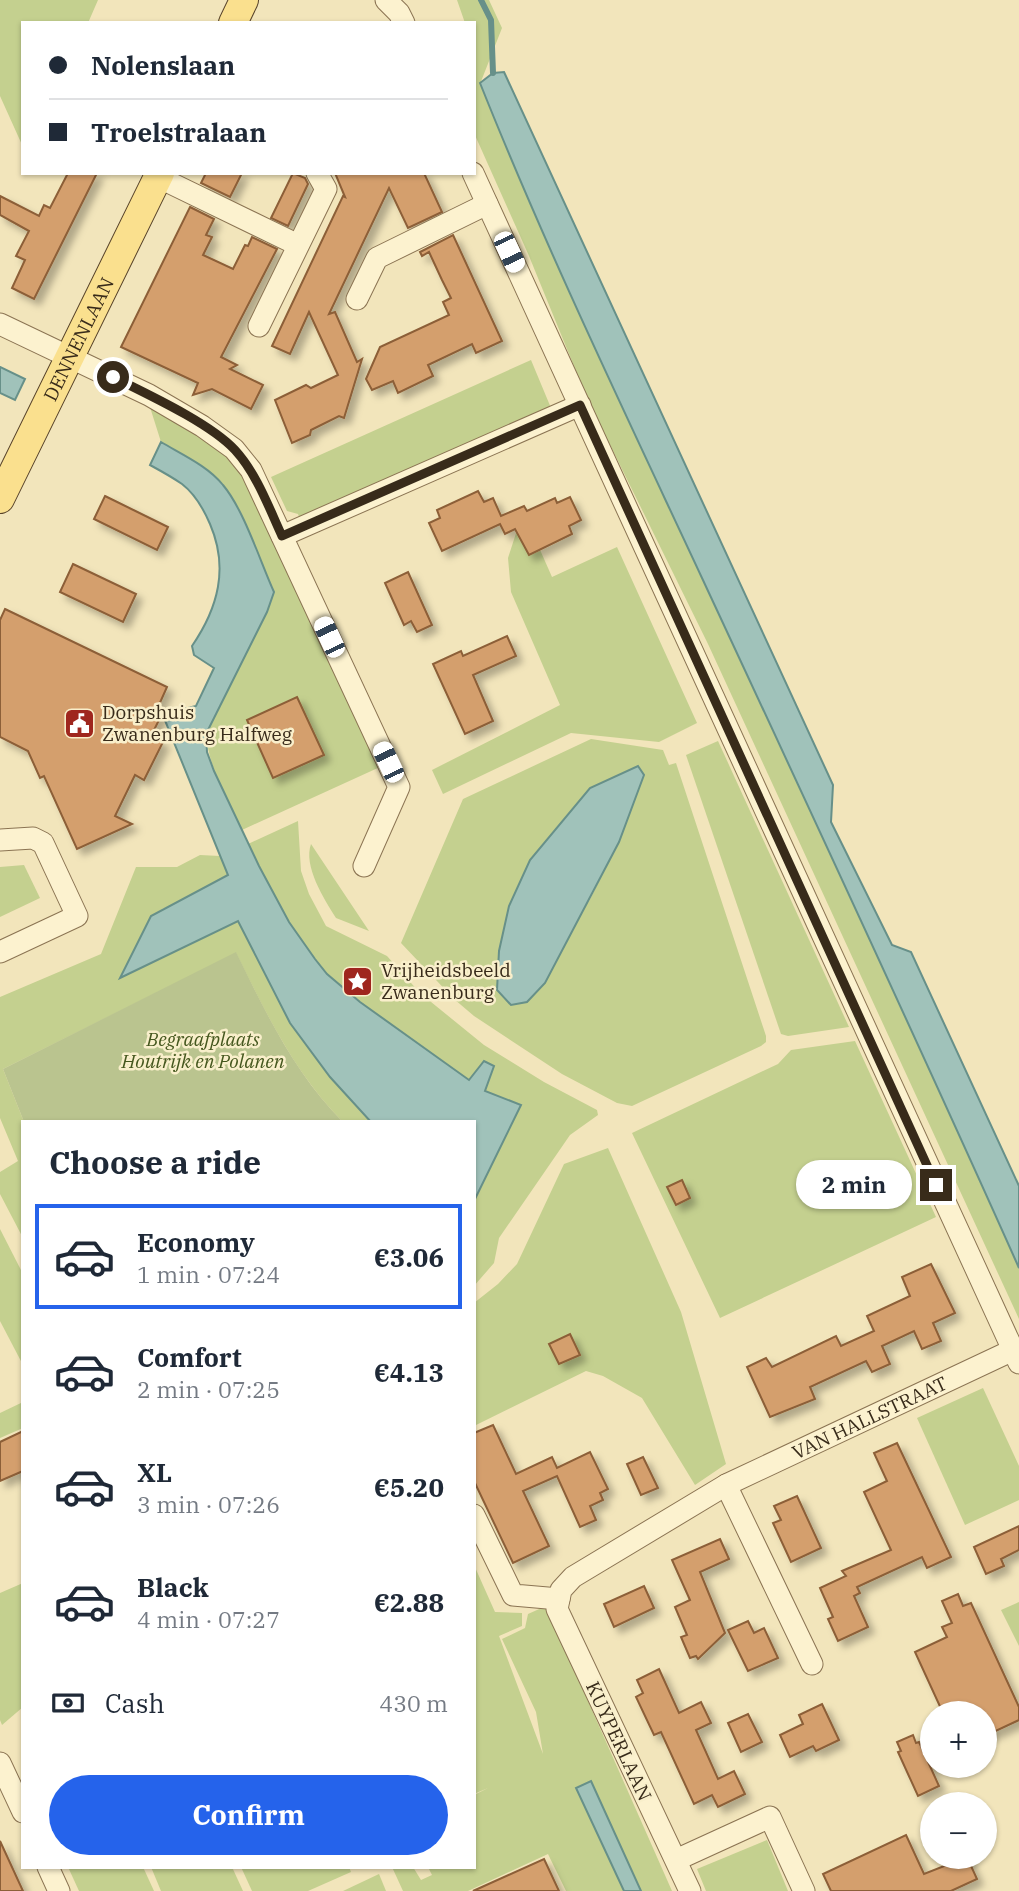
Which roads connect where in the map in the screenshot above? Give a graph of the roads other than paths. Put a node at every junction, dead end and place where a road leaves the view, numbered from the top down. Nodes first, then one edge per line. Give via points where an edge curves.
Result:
1 (244, 0) edge
2 (386, 0) edge
3 (234, 21) edge
4 (403, 21) edge
5 (159, 175) edge
6 (318, 175) edge
7 (474, 175) edge
8 (487, 204) junction
9 (299, 245) junction
10 (357, 299) dead end
11 (0, 324) edge
12 (259, 326) dead end
13 (71, 357) junction
14 (580, 405) junction
15 (0, 499) edge
16 (282, 536) junction
17 (0, 840) edge
18 (364, 866) dead end
19 (0, 952) edge
20 (1016, 1357) edge
21 (726, 1485) junction
22 (476, 1519) edge
23 (560, 1595) junction
24 (812, 1664) dead end
25 (0, 1763) edge
26 (21, 1808) edge
27 (676, 1860) junction
28 (49, 1869) edge
29 (60, 1891) edge
30 (690, 1891) edge
31 (804, 1891) edge

1 - 3 main road
2 - 4 street
5 - 9 street, DENNENLAAN
5 - 13 main road, DENNENLAAN
6 - 9 street via 326,189
7 - 8 street
8 - 10 street via 377,258
8 - 14 street
9 - 12 street
11 - 13 street
13 - 15 main road, DENNENLAAN
13 - 16 street via 149,395 234,449 251,470
14 - 16 street
14 - 20 street
16 - 18 street via 399,786
17 - 19 street via 33,838 43,843 77,916
20 - 21 street, VAN HALLSTRAAT
21 - 23 street, VAN HALLSTRAAT via 573,1577
21 - 24 street
22 - 23 street via 513,1595
23 - 27 street, KUYPERLAAN via 557,1609
25 - 26 street
27 - 30 street, KUYPERLAAN
27 - 31 street via 769,1817
28 - 29 street

